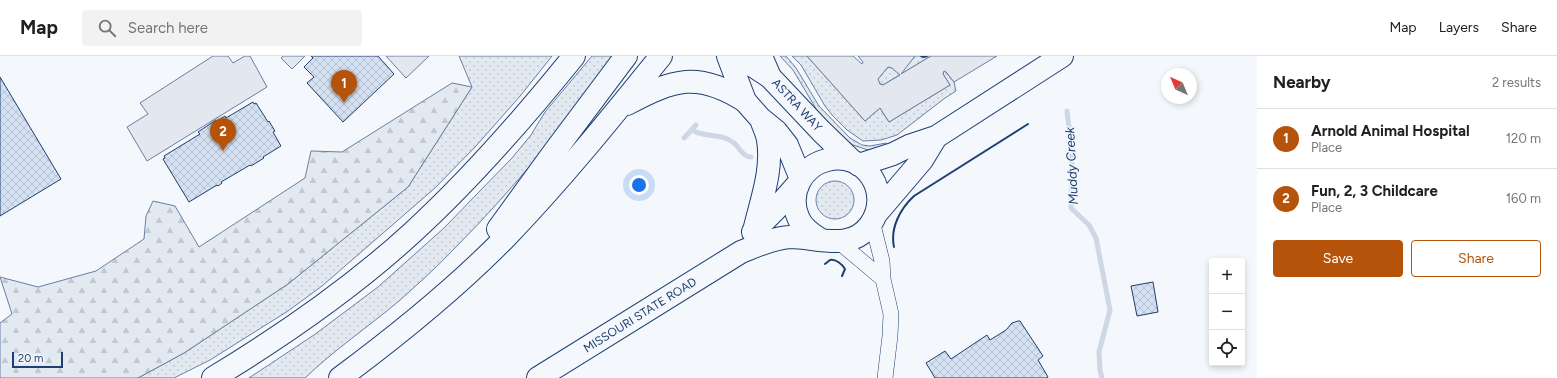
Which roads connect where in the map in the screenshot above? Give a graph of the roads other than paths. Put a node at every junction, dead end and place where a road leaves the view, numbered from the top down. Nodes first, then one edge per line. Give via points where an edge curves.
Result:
1 (574, 56) edge
2 (626, 56) edge
3 (662, 56) edge
4 (728, 56) edge
5 (738, 56) edge
6 (761, 56) edge
7 (1062, 56) edge
8 (770, 77) junction
9 (745, 100) junction
10 (619, 108) junction
11 (760, 118) junction
12 (936, 137) junction
13 (855, 162) junction
14 (799, 182) junction
15 (874, 218) junction
16 (754, 231) junction
17 (830, 241) junction
18 (741, 252) junction
19 (883, 279) junction
20 (459, 282) junction
21 (213, 378) edge
22 (340, 378) edge
23 (538, 378) edge
24 (885, 378) edge

1 - 21 main road via 502,142 412,233 314,313 262,349
2 - 20 main road
3 - 10 main road
4 - 9 main road
5 - 8 main road, ASTRA WAY
6 - 8 main road
7 - 12 main road
8 - 13 main road, ASTRA WAY via 821,131
9 - 10 main road via 714,84 680,82 654,90
9 - 11 main road
10 - 20 main road via 544,197
11 - 14 main road via 776,131 786,145
11 - 16 main road via 768,138 770,159
12 - 13 main road via 893,154
12 - 15 main road via 922,160
13 - 14 main road via 835,158 819,162 806,171
13 - 15 main road via 869,173 875,182 878,198
14 - 16 main road, MISSOURI STATE ROAD
14 - 17 main road via 794,201 798,218 808,231
15 - 17 main road via 860,235 848,241
15 - 19 street
16 - 18 main road, MISSOURI STATE ROAD
17 - 18 main road, MISSOURI STATE ROAD via 790,237
17 - 19 street
18 - 23 main road, MISSOURI STATE ROAD
19 - 24 street via 891,314
20 - 22 main road via 386,344

